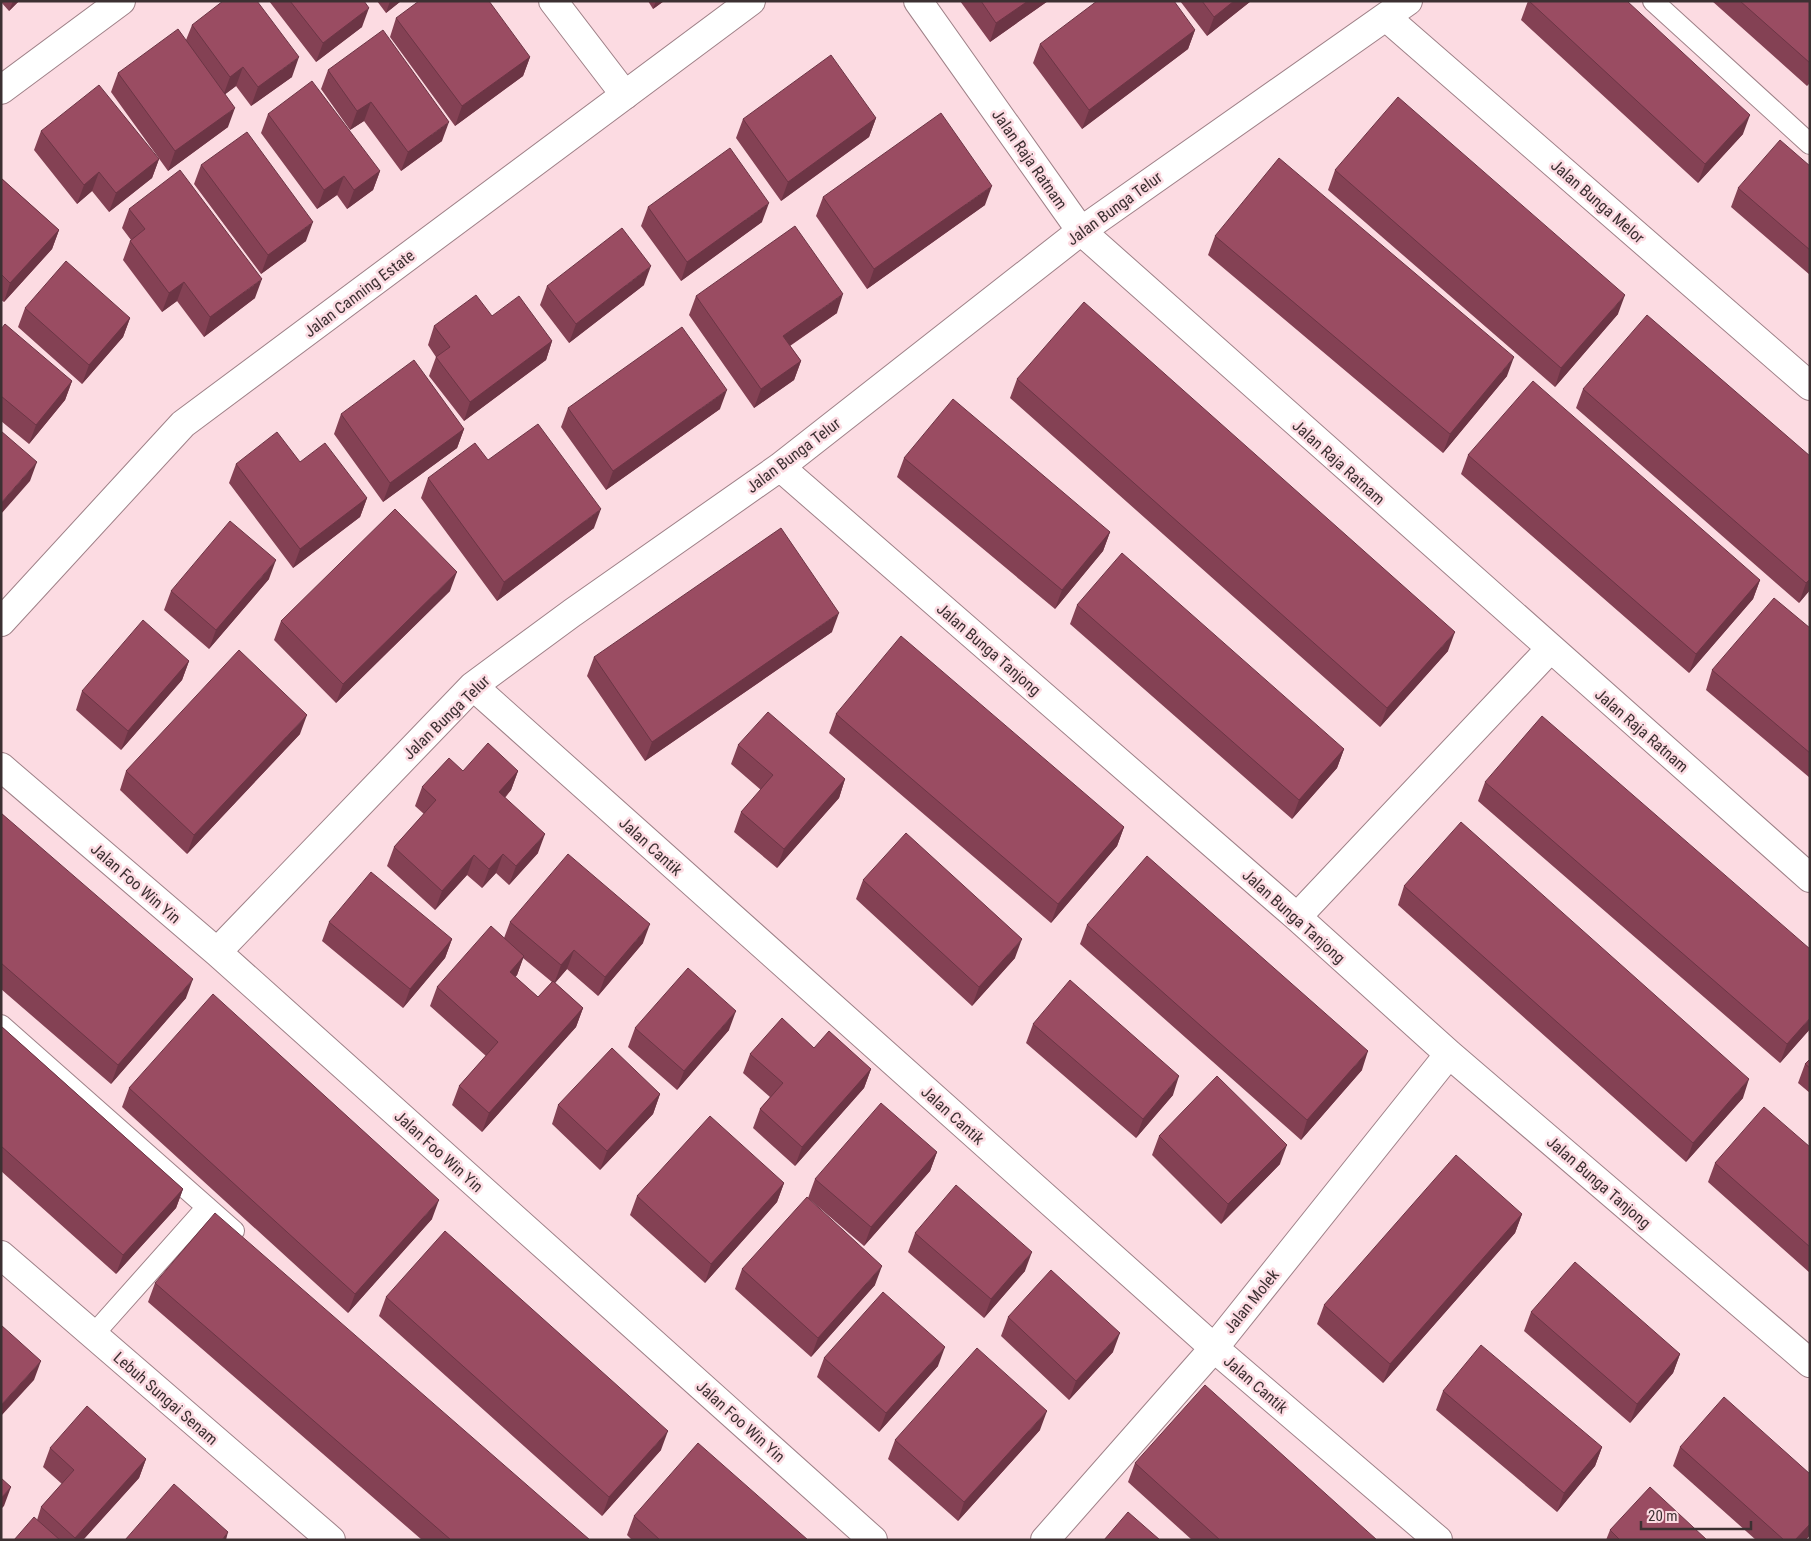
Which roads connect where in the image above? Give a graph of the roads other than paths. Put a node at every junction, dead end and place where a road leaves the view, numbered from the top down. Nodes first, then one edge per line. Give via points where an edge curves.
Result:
1 (121, 1) edge
2 (553, 1) edge
3 (751, 1) edge
4 (918, 1) edge
5 (1408, 1) edge
6 (1653, 1) edge
7 (1386, 17) junction
8 (1, 90) edge
9 (625, 95) junction
10 (1810, 144) edge
11 (1081, 231) junction
12 (1810, 386) edge
13 (780, 467) junction
14 (1, 622) edge
15 (1550, 649) junction
16 (473, 686) junction
17 (1, 767) edge
18 (1810, 878) edge
19 (1297, 917) junction
20 (216, 952) junction
21 (1, 1025) edge
22 (1448, 1054) junction
23 (207, 1207) junction
24 (251, 1246) edge
25 (1, 1255) edge
26 (93, 1335) junction
27 (1214, 1348) junction
28 (1810, 1363) edge
29 (331, 1540) edge
30 (873, 1540) edge
31 (1044, 1540) edge
32 (1438, 1540) edge

1 - 8 street
2 - 9 street
3 - 9 street, Jalan Canning Estate
4 - 11 street, Jalan Raja Ratnam
5 - 7 street, Jalan Bunga Telur
6 - 10 lane
7 - 11 street, Jalan Bunga Telur
7 - 12 street, Jalan Bunga Melor
9 - 14 street, Jalan Canning Estate via 182,424
11 - 13 street, Jalan Bunga Telur
11 - 15 street, Jalan Raja Ratnam
13 - 16 street, Jalan Bunga Telur
13 - 19 street, Jalan Bunga Tanjong
15 - 18 street, Jalan Raja Ratnam
15 - 19 street
16 - 20 street, Jalan Bunga Telur
16 - 27 street, Jalan Cantik
17 - 20 street, Jalan Foo Win Yin
19 - 22 street, Jalan Bunga Tanjong
20 - 30 street, Jalan Foo Win Yin
21 - 23 lane
22 - 27 street, Jalan Molek
22 - 28 street, Jalan Bunga Tanjong
23 - 24 lane
23 - 26 lane
25 - 26 street, Lebuh Sungai Senam
26 - 29 street, Lebuh Sungai Senam
27 - 31 street, Jalan Molek
27 - 32 street, Jalan Cantik

